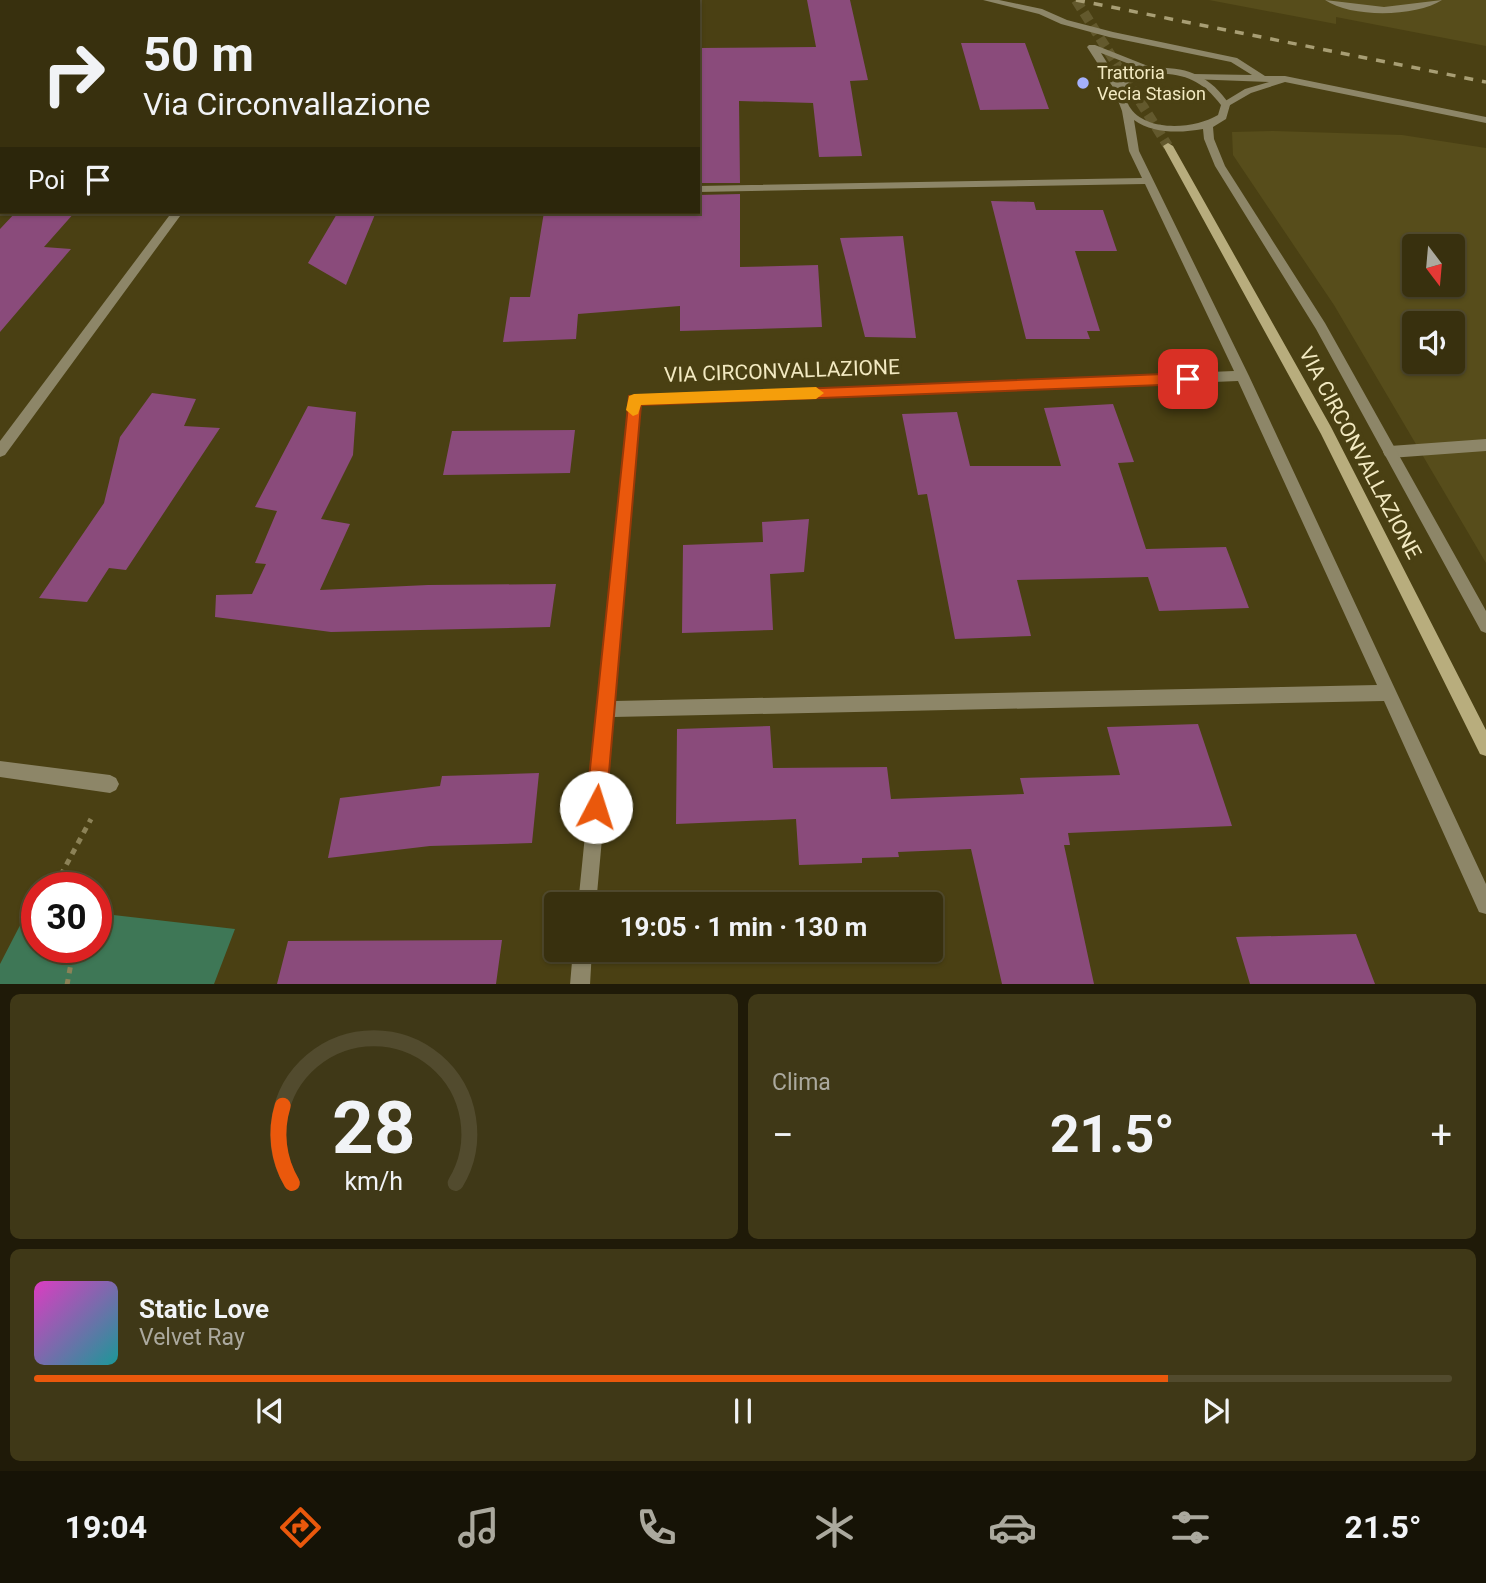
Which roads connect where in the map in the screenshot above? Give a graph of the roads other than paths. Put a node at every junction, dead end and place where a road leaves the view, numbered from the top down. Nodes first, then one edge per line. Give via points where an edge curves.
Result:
1 (988, 0) edge
2 (1329, 0) edge
3 (1438, 0) edge
4 (1064, 22) junction
5 (1092, 47) junction
6 (1153, 70) junction
7 (1193, 77) junction
8 (1264, 79) junction
9 (1284, 79) junction
10 (1119, 90) junction
11 (1225, 105) junction
12 (1127, 109) junction
13 (1486, 120) edge
14 (1208, 127) junction
15 (1168, 146) tunnel mouth
16 (1149, 181) junction
17 (700, 189) edge
18 (177, 214) edge
19 (1243, 376) junction
20 (1486, 445) edge
21 (0, 451) edge
22 (1390, 452) junction
23 (1486, 626) edge
24 (1389, 693) junction
25 (605, 709) junction
26 (1486, 748) edge
27 (0, 769) edge
28 (110, 784) road end
29 (588, 892) edge
30 (1486, 905) edge
31 (582, 962) edge
32 (580, 984) edge

1 - 4 street
2 - 3 street via 1383,9 1418,8
4 - 5 street
4 - 8 street via 1234,60
5 - 6 street
5 - 10 street
6 - 7 street
6 - 10 street via 1132,75
7 - 8 street
7 - 11 street via 1214,89
8 - 9 street
9 - 11 street
9 - 13 street
10 - 12 street
11 - 14 street via 1220,119
12 - 14 street via 1162,127
12 - 16 street via 1134,151
14 - 22 street, VIA CIRCONVALLAZIONE via 1207,139 1222,168 1281,259
15 - 26 main road, VIA CIRCONVALLAZIONE via 1326,431
16 - 17 street
16 - 19 street
18 - 21 street
19 - 24 street
19 - 25 street, VIA CIRCONVALLAZIONE via 634,400
20 - 22 street
22 - 23 street, VIA CIRCONVALLAZIONE
24 - 25 street
24 - 30 street
25 - 29 street, VIA CIRCONVALLAZIONE
27 - 28 street
31 - 32 street

